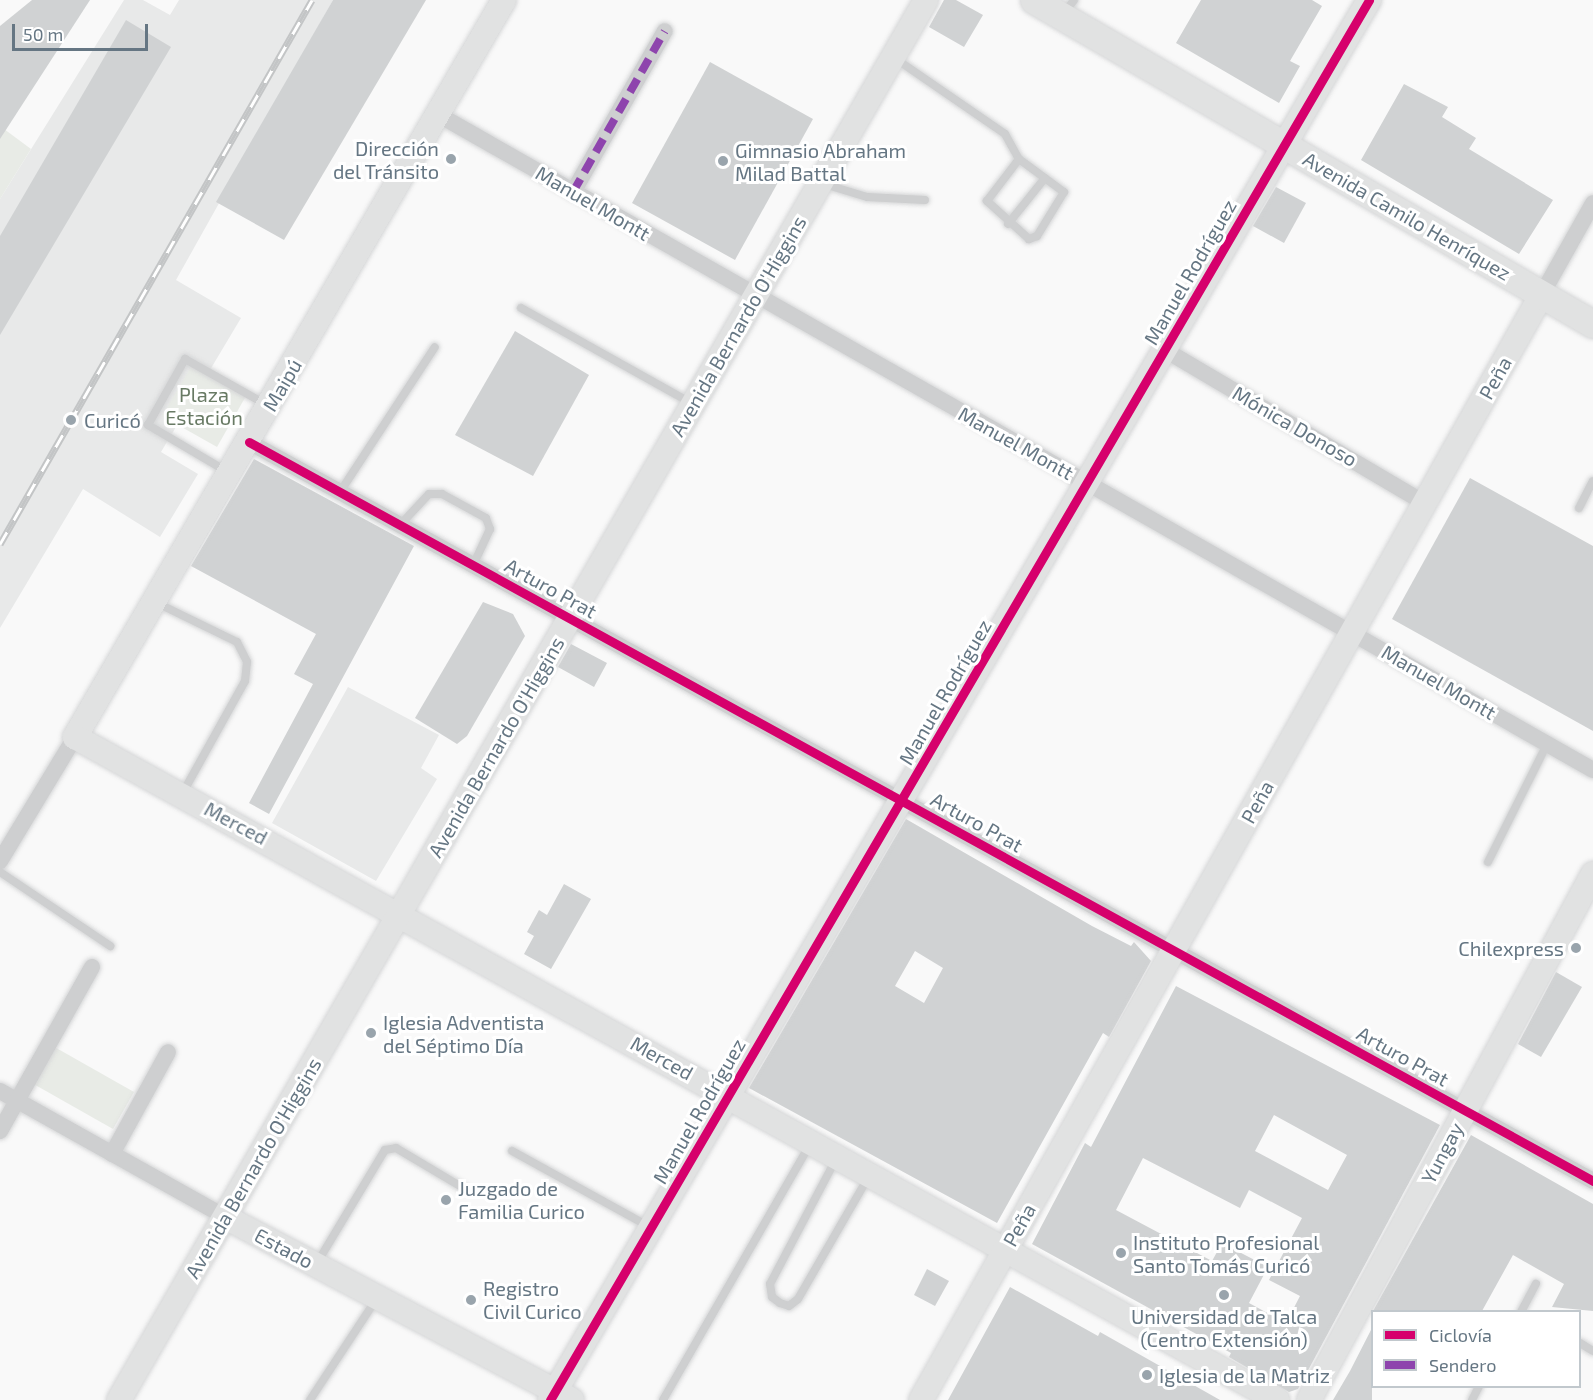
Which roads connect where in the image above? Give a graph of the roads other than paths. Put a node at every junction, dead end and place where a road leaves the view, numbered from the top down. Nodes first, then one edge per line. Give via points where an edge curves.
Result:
1 (504, 0) edge
2 (926, 0) edge
3 (1034, 0) edge
4 (1369, 0) edge
5 (1068, 8) edge
6 (664, 31) dead end
7 (893, 57) junction
8 (439, 115) junction
9 (1285, 146) junction
10 (1019, 159) junction
11 (1045, 178) junction
12 (820, 183) junction
13 (573, 192) junction
14 (925, 200) dead end
15 (1593, 203) edge
16 (1008, 224) junction
17 (1542, 294) junction
18 (755, 297) junction
19 (521, 308) dead end
20 (1593, 324) edge
21 (435, 347) dead end
22 (1165, 350) junction
23 (693, 404) junction
24 (270, 406) junction
25 (249, 442) junction
26 (231, 473) junction
27 (1593, 481) edge
28 (1088, 483) junction
29 (340, 492) junction
30 (1425, 502) junction
31 (1579, 508) dead end
32 (400, 525) junction
33 (473, 565) junction
34 (157, 602) junction
35 (570, 618) junction
36 (1352, 633) junction
37 (75, 737) junction
38 (1547, 744) junction
39 (1593, 770) edge
40 (182, 794) junction
41 (902, 801) junction
42 (0, 861) edge
43 (1488, 862) dead end
44 (0, 872) edge
45 (1593, 874) edge
46 (400, 912) junction
47 (110, 946) dead end
48 (1173, 950) junction
49 (92, 967) dead end
50 (168, 1052) dead end
51 (0, 1091) edge
52 (730, 1095) junction
53 (16, 1101) junction
54 (1465, 1111) junction
55 (0, 1131) edge
56 (812, 1141) junction
57 (512, 1151) dead end
58 (112, 1154) junction
59 (838, 1155) junction
60 (870, 1174) junction
61 (1593, 1182) edge
62 (465, 1189) dead end
63 (225, 1217) junction
64 (651, 1228) junction
65 (1006, 1249) junction
66 (316, 1265) junction
67 (1536, 1284) dead end
68 (377, 1297) junction
69 (1522, 1310) edge
70 (559, 1397) edge
71 (119, 1400) edge
72 (310, 1400) edge
73 (663, 1400) edge
74 (921, 1400) edge
75 (1277, 1400) edge
76 (1309, 1400) edge

1 - 8 street, Maipú
2 - 7 street, Avenida Bernardo O'Higgins
3 - 5 main road, Avenida Camilo Henríquez
4 - 9 street, Manuel Rodríguez
5 - 9 main road, Avenida Camilo Henríquez
6 - 13 street
7 - 10 lane via 1005,134
7 - 12 street, Avenida Bernardo O'Higgins
8 - 13 street, Manuel Montt
8 - 24 street, Maipú
9 - 17 main road, Avenida Camilo Henríquez
9 - 22 street, Manuel Rodríguez
10 - 11 lane
10 - 16 lane via 987,201
11 - 16 lane
11 - 16 lane via 1065,197 1037,236 1029,239
12 - 14 lane via 867,197
12 - 18 street, Avenida Bernardo O'Higgins
13 - 18 street, Manuel Montt
15 - 17 street, Peña
17 - 20 main road, Avenida Camilo Henríquez
17 - 30 street, Peña
18 - 23 street, Avenida Bernardo O'Higgins
18 - 28 street, Manuel Montt
19 - 23 lane
21 - 29 lane
22 - 28 street, Manuel Rodríguez
22 - 30 street, Mónica Donoso
23 - 35 street, Avenida Bernardo O'Higgins
24 - 25 street, Maipú
24 - 26 lane via 185,359 148,425
25 - 26 street, Maipú
25 - 29 street, Arturo Prat
26 - 34 street, Maipú
27 - 31 lane
28 - 36 street, Manuel Montt
28 - 41 street, Manuel Rodríguez
29 - 32 street, Arturo Prat
30 - 36 street, Peña
32 - 33 street, Arturo Prat
32 - 33 lane via 429,494 441,494 486,518 490,529
33 - 35 street, Arturo Prat
34 - 37 street, Maipú
34 - 40 lane via 237,642 247,662 245,681
35 - 41 street, Arturo Prat
35 - 46 street, Avenida Bernardo O'Higgins
36 - 38 street, Manuel Montt
36 - 48 street, Peña
37 - 40 street, Merced
37 - 42 street, Maipú
38 - 39 street, Manuel Montt
38 - 43 lane
40 - 46 street, Merced
41 - 48 street, Arturo Prat
41 - 52 street, Manuel Rodríguez
44 - 47 lane
45 - 54 street, Yungay
46 - 52 street, Merced
46 - 63 street, Avenida Bernardo O'Higgins
48 - 54 street, Arturo Prat
48 - 65 street, Peña
49 - 53 street
50 - 58 street
51 - 53 street, Estado
52 - 56 street, Merced
52 - 64 street, Manuel Rodríguez
53 - 55 street
53 - 58 street, Estado
54 - 61 street, Arturo Prat
54 - 76 street, Yungay
56 - 59 street, Merced
56 - 73 lane
57 - 64 lane
58 - 63 street, Estado
59 - 60 street, Merced
59 - 60 lane via 770,1284 772,1297 780,1304 789,1306 798,1299
60 - 65 street, Merced
62 - 66 lane via 396,1148 385,1150
63 - 66 street, Estado
63 - 71 street, Avenida Bernardo O'Higgins
64 - 70 street, Manuel Rodríguez
65 - 74 street, Peña
65 - 75 street, Merced
66 - 68 street, Estado
67 - 69 lane
68 - 70 street, Estado
68 - 72 lane

